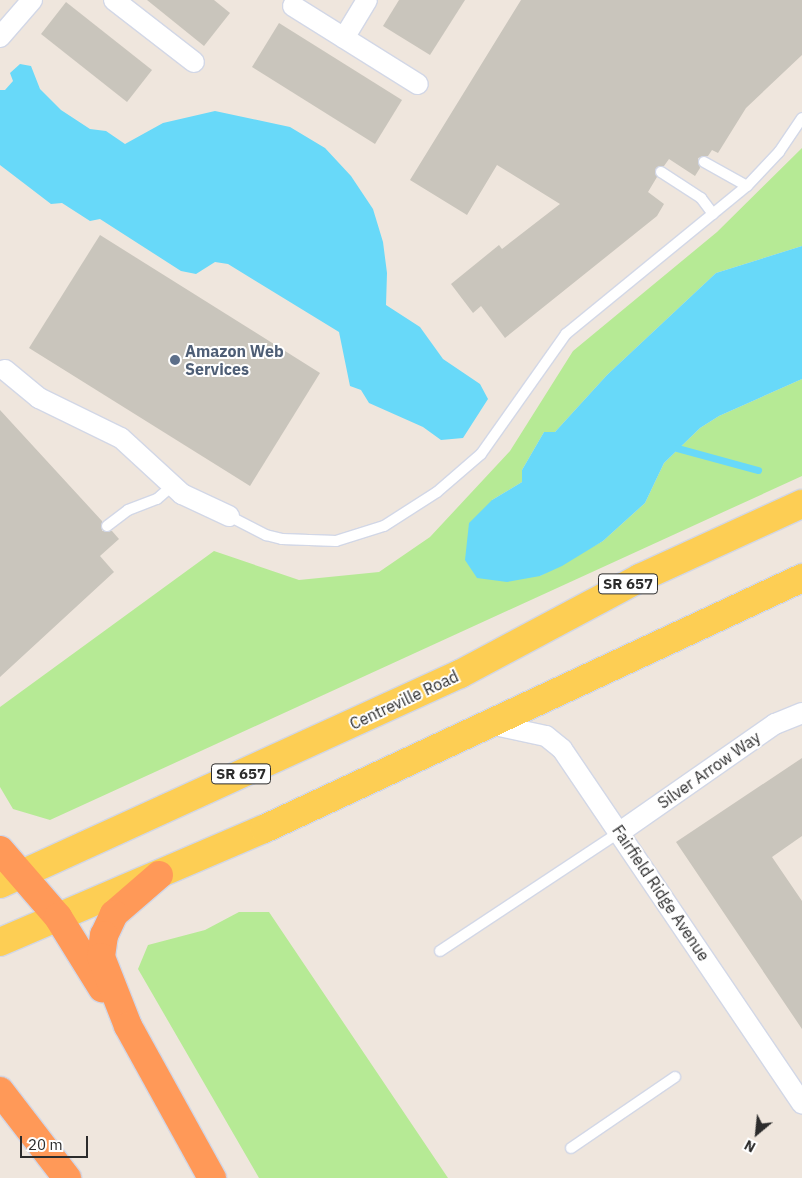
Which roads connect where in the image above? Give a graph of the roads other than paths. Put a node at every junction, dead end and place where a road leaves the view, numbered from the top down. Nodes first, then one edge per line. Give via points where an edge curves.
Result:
1 (32, 0) edge
2 (114, 0) edge
3 (367, 0) edge
4 (293, 6) dead end
5 (0, 37) edge
6 (344, 38) junction
7 (194, 62) dead end
8 (418, 84) dead end
9 (801, 121) edge
10 (704, 162) dead end
11 (661, 172) dead end
12 (747, 186) junction
13 (713, 214) junction
14 (3, 368) edge
15 (172, 486) junction
16 (802, 504) edge
17 (229, 516) joint
18 (107, 526) dead end
19 (802, 578) edge
20 (802, 713) edge
21 (490, 724) junction
22 (620, 832) junction
23 (0, 850) edge
24 (158, 875) junction
25 (11, 879) edge
26 (58, 917) junction
27 (0, 942) edge
28 (440, 951) dead end
29 (128, 1026) junction
30 (675, 1078) dead end
31 (0, 1091) edge
32 (800, 1094) edge
33 (571, 1148) dead end
34 (67, 1178) edge
35 (212, 1178) edge

1 - 5 street
2 - 7 street
3 - 6 street
4 - 6 street
6 - 8 street
9 - 12 lane
10 - 12 lane
11 - 13 lane via 701,198
12 - 13 lane
13 - 17 lane via 566,334 481,454 449,482 400,516 353,538 319,543 266,535
14 - 15 street via 39,398 122,438
15 - 17 street via 191,499
15 - 18 lane via 157,499 128,510
16 - 25 main road, Centreville Road / SR 657 via 640,578 460,674
19 - 21 main road
20 - 22 street, Silver Arrow Way via 769,728
21 - 22 street, Fairfield Ridge Avenue via 538,734 554,741
21 - 24 main road
22 - 28 lane
22 - 32 street, Fairfield Ridge Avenue
23 - 25 highway
24 - 26 main road
24 - 29 highway via 120,907 106,927 102,942 102,965
25 - 26 highway
26 - 27 main road
26 - 29 highway
29 - 35 highway
30 - 33 lane
31 - 34 highway

